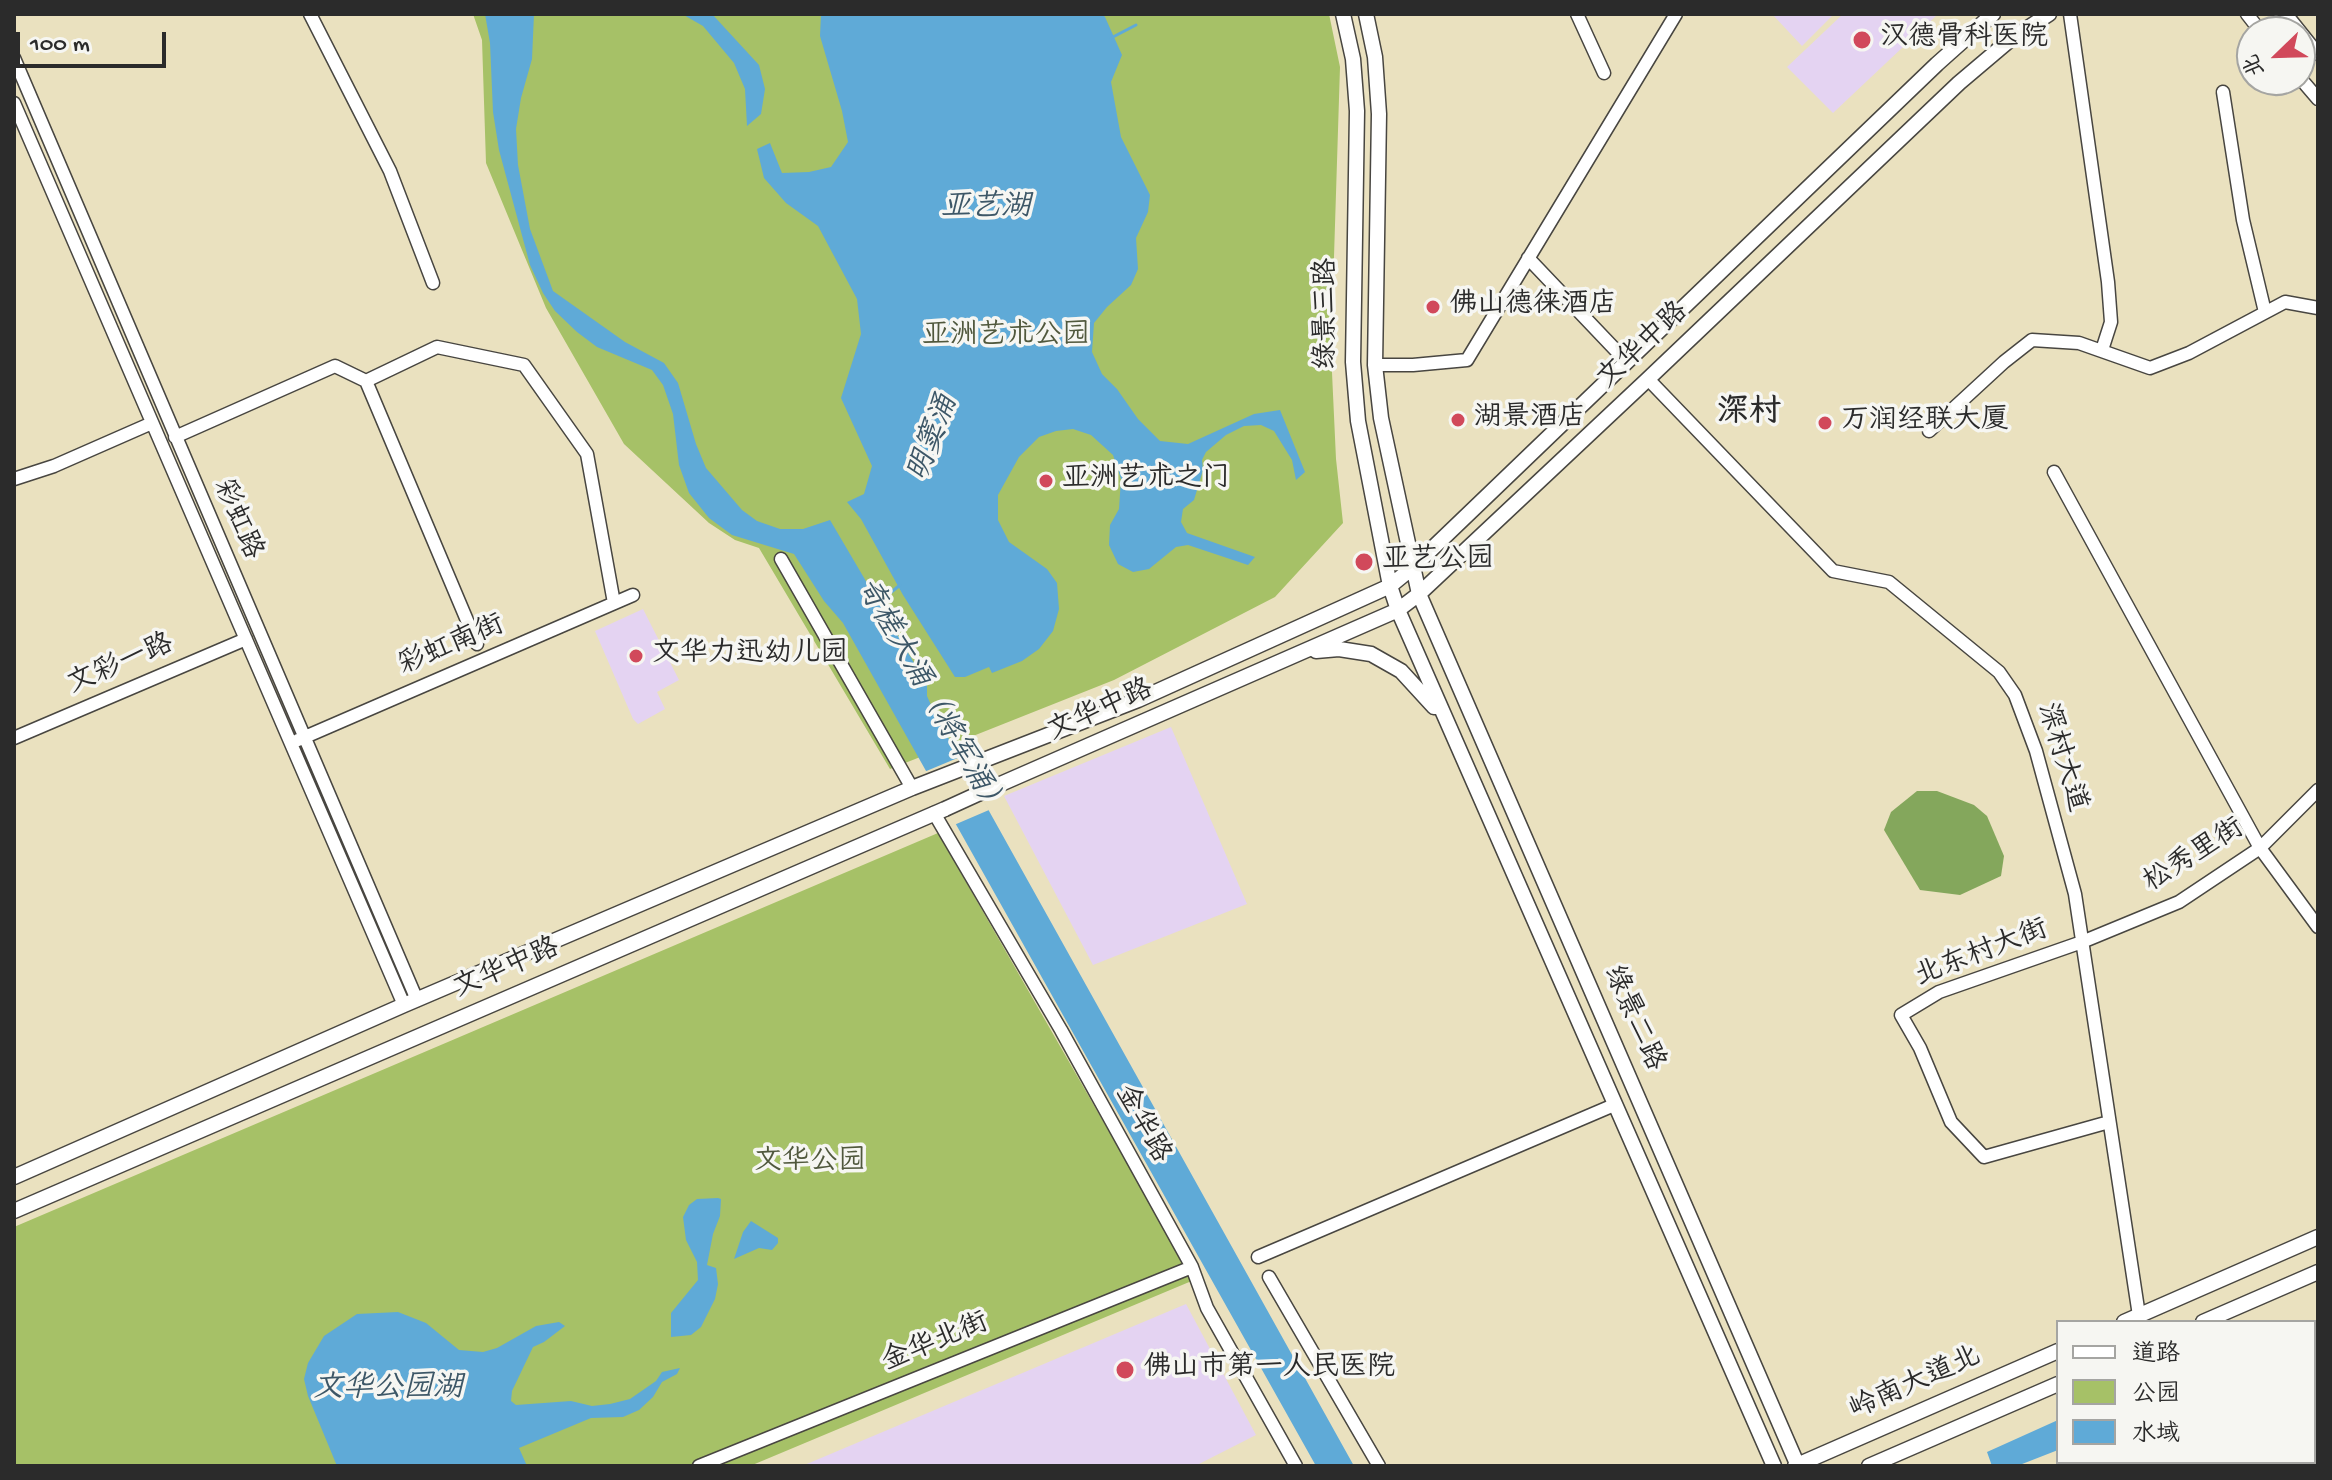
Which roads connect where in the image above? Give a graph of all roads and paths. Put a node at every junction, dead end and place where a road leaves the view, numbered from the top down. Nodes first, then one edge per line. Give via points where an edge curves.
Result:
1 (310, 14) edge
2 (1343, 14) edge
3 (1366, 14) edge
4 (1577, 14) edge
5 (1676, 14) edge
6 (1993, 14) edge
7 (2049, 14) edge
8 (2070, 14) edge
9 (2286, 14) edge
10 (2318, 54) edge
11 (14, 58) edge
12 (1604, 73) dead end
13 (2223, 92) dead end
14 (14, 103) edge
15 (28, 136) junction
16 (14, 143) edge
17 (1528, 258) junction
18 (433, 283) dead end
19 (2318, 308) edge
20 (2265, 312) junction
21 (2102, 350) junction
22 (1627, 362) junction
23 (1375, 365) junction
24 (1648, 379) junction
25 (366, 381) junction
26 (152, 423) junction
27 (1929, 431) dead end
28 (175, 437) junction
29 (2054, 472) dead end
30 (14, 479) edge
31 (781, 559) dead end
32 (1412, 568) junction
33 (1390, 586) junction
34 (1419, 594) junction
35 (633, 595) dead end
36 (614, 603) junction
37 (1398, 610) junction
38 (246, 639) junction
39 (477, 644) dead end
40 (1303, 652) junction
41 (1452, 735) junction
42 (304, 737) junction
43 (14, 738) edge
44 (291, 743) junction
45 (912, 788) junction
46 (2318, 790) edge
47 (940, 811) junction
48 (2260, 848) junction
49 (2318, 927) edge
50 (2082, 942) junction
51 (410, 1002) junction
52 (1614, 1105) junction
53 (2109, 1122) junction
54 (14, 1177) edge
55 (14, 1211) edge
56 (2318, 1237) edge
57 (1258, 1257) dead end
58 (1192, 1267) junction
59 (2318, 1272) edge
60 (1269, 1277) dead end
61 (2139, 1319) edge
62 (2208, 1320) edge
63 (2056, 1352) edge
64 (2056, 1385) edge
65 (699, 1466) edge
66 (1296, 1466) edge
67 (1379, 1466) edge
68 (1774, 1466) edge
69 (1797, 1466) edge
70 (1869, 1466) edge

1 - 18 street via 390,171
2 - 33 main road, 绿景三路 via 1357,111 1353,362 1358,421
3 - 23 main road, 绿景三路 via 1379,114
4 - 12 street
5 - 17 street
6 - 22 main road, 文华中路
7 - 24 main road, 文华中路 via 1959,83
8 - 21 street via 2108,282 2111,322
9 - 10 street
11 - 28 street, 彩虹路
13 - 20 street via 2243,220
14 - 15 street, 彩虹路
15 - 16 street
15 - 26 street, 彩虹路
17 - 22 street
17 - 23 street via 1467,360
19 - 20 street via 2285,302
20 - 21 street via 2150,368
21 - 27 street via 2032,340
22 - 32 main road, 文华中路
23 - 32 main road, 绿景三路
24 - 34 main road, 文华中路
24 - 50 street, 深村大道 via 1833,571 1889,582 1999,672 2015,695 2036,751 2075,894
25 - 28 street via 335,366
25 - 36 street via 437,347 524,365 587,454
25 - 39 street
26 - 30 street
26 - 38 street, 彩虹路
28 - 42 street, 彩虹路
29 - 48 street
31 - 45 street
32 - 33 main road, 文华中路
32 - 34 main road, 绿景三路
33 - 37 main road, 绿景三路
33 - 45 main road, 文华中路 via 1138,700
34 - 37 main road, 文华中路
34 - 69 main road, 绿景二路
35 - 36 street, 彩虹南街
36 - 42 street, 彩虹南街
37 - 40 main road, 文华中路
37 - 41 main road, 绿景二路
38 - 43 street, 文彩一路
38 - 44 street, 彩虹路
40 - 41 main road via 1339,649 1371,654 1401,671 1428,698
40 - 47 main road, 文华中路, bridge
41 - 52 main road, 绿景二路
42 - 44 street, 彩虹南街
42 - 51 street, 彩虹路
44 - 51 street, 彩虹路
45 - 51 main road, 文华中路
46 - 48 street, 松秀里街
47 - 55 main road, 文华中路
47 - 58 street, 金华路
48 - 49 street
48 - 50 street, 松秀里街 via 2179,902
50 - 53 street, 深村大道
50 - 53 street, 北东村大街 via 1939,992 1901,1015 1951,1122 1984,1157
51 - 54 main road, 文华中路
52 - 57 street
52 - 68 main road, 绿景二路
53 - 61 street, 深村大道
56 - 61 main road
58 - 65 street, 金华北街
58 - 66 street, 金华路 via 1207,1308
59 - 62 main road
60 - 67 street
63 - 69 main road, 岭南大道北
64 - 70 main road, 岭南大道北

